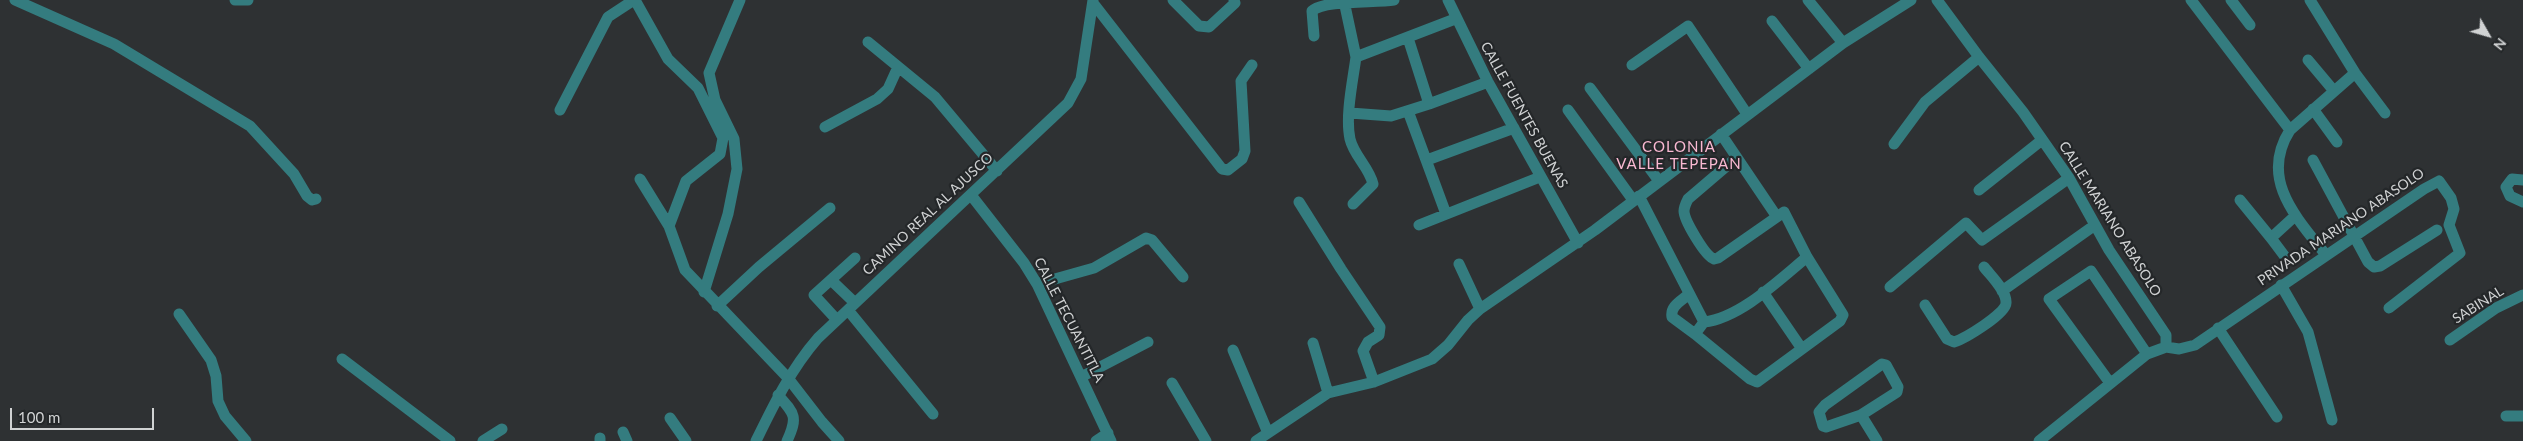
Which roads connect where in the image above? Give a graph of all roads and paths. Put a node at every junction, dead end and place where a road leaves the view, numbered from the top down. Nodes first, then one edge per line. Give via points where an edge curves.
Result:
1 (15, 0) edge
2 (235, 0) edge
3 (248, 0) edge
4 (635, 0) edge
5 (740, 0) edge
6 (1173, 0) edge
7 (1234, 0) edge
8 (1344, 0) edge
9 (1394, 0) edge
10 (1448, 0) edge
11 (1808, 0) edge
12 (1937, 0) edge
13 (2191, 0) edge
14 (2231, 0) edge
15 (1093, 1) edge
16 (1904, 2) edge
17 (2313, 3) edge
18 (1455, 19) junction
19 (1772, 22) dead end
20 (2250, 25) dead end
21 (1314, 36) dead end
22 (1408, 38) junction
23 (868, 42) dead end
24 (1843, 43) junction
25 (1356, 57) junction
26 (1978, 57) junction
27 (2308, 60) dead end
28 (1252, 65) dead end
29 (1632, 65) dead end
30 (898, 67) junction
31 (1809, 69) junction
32 (2355, 73) junction
33 (1488, 82) junction
34 (1590, 88) dead end
35 (2334, 91) junction
36 (1429, 104) junction
37 (2313, 109) junction
38 (560, 110) dead end
39 (1568, 110) dead end
40 (1408, 111) junction
41 (1350, 113) junction
42 (2385, 113) dead end
43 (1747, 114) junction
44 (825, 127) dead end
45 (1514, 128) junction
46 (2290, 130) junction
47 (1721, 134) junction
48 (2042, 140) junction
49 (2337, 142) dead end
50 (1894, 144) dead end
51 (1736, 158) junction
52 (1428, 160) junction
53 (2312, 160) dead end
54 (996, 171) junction
55 (1540, 176) junction
56 (2069, 178) junction
57 (640, 179) dead end
58 (2523, 180) edge
59 (1659, 181) junction
60 (1979, 190) dead end
61 (971, 194) junction
62 (1636, 198) junction
63 (316, 199) dead end
64 (2240, 200) dead end
65 (1300, 202) dead end
66 (2523, 202) edge
67 (1353, 204) dead end
68 (830, 208) dead end
69 (1446, 214) junction
70 (2295, 216) junction
71 (1777, 217) junction
72 (1419, 225) dead end
73 (2095, 225) junction
74 (668, 226) junction
75 (2437, 230) dead end
76 (2354, 236) junction
77 (2271, 238) junction
78 (1578, 242) junction
79 (2326, 256) junction
80 (1808, 257) junction
81 (854, 258) dead end
82 (2286, 258) dead end
83 (1459, 264) dead end
84 (1984, 267) dead end
85 (1183, 277) dead end
86 (831, 280) junction
87 (1037, 284) junction
88 (2281, 285) junction
89 (1890, 287) dead end
90 (2002, 291) junction
91 (704, 292) junction
92 (1763, 292) junction
93 (1689, 294) junction
94 (2523, 295) edge
95 (1925, 305) dead end
96 (717, 306) junction
97 (851, 307) junction
98 (2390, 308) dead end
99 (1480, 309) junction
100 (179, 314) dead end
101 (837, 320) junction
102 (1704, 322) junction
103 (2218, 328) junction
104 (1695, 334) junction
105 (2450, 340) dead end
106 (2166, 341) junction
107 (1148, 342) dead end
108 (1313, 343) dead end
109 (1802, 349) junction
110 (1232, 350) dead end
111 (2147, 354) junction
112 (342, 359) dead end
113 (1081, 377) junction
114 (788, 378) junction
115 (1374, 382) junction
116 (2110, 383) junction
117 (1172, 384) dead end
118 (1328, 393) junction
119 (778, 395) junction
120 (933, 414) dead end
121 (1861, 415) junction
122 (2506, 416) dead end
123 (2523, 416) edge
124 (670, 418) dead end
125 (2277, 418) dead end
126 (2332, 420) dead end
127 (502, 429) dead end
128 (1268, 433) junction
129 (1109, 437) edge
130 (240, 439) edge
131 (450, 441) edge
132 (483, 441) edge
133 (686, 441) edge
134 (756, 441) edge
135 (787, 441) edge
136 (839, 441) edge
137 (1096, 441) edge
138 (1206, 441) edge
139 (1256, 441) edge
140 (1876, 441) edge
141 (2039, 441) edge

1 - 63 street via 114,44 250,126 294,174 307,196
2 - 3 street
4 - 38 street via 608,17
4 - 74 street via 668,59 698,88 723,138 720,154 686,181
5 - 91 street via 709,73 715,100 734,139 737,169 728,214
6 - 7 street via 1199,26 1209,27 1235,4
8 - 9 street
8 - 21 street via 1315,6 1312,15
8 - 25 street
10 - 18 street, CALLE FUENTES BUENAS
11 - 24 street
12 - 26 street, CALLE MARIANO ABASOLO
13 - 46 street
14 - 20 street
15 - 28 street via 1222,169 1228,170 1242,159 1245,150 1241,81
15 - 54 street, CAMINO REAL AL AJUSCO via 1084,66 1076,90 1068,103
16 - 24 street
17 - 32 street
18 - 22 street
18 - 33 street, CALLE FUENTES BUENAS
19 - 31 street
22 - 25 street
22 - 36 street
23 - 30 street
24 - 31 street
25 - 41 street
26 - 48 street, CALLE MARIANO ABASOLO
26 - 50 street via 1925,102
27 - 35 street
29 - 43 street via 1688,26
30 - 44 street via 888,89 876,99
30 - 54 street via 936,97
31 - 43 street
32 - 35 street
32 - 42 street
33 - 36 street
33 - 45 street, CALLE FUENTES BUENAS
34 - 59 street
35 - 37 street
36 - 40 street
37 - 46 street
37 - 49 street
39 - 62 street
40 - 41 street via 1391,116
40 - 52 street
41 - 67 street via 1350,138 1354,151 1372,177 1373,184
43 - 47 street
45 - 52 street
45 - 55 street, CALLE FUENTES BUENAS
46 - 70 street via 2281,143 2276,162 2279,184
47 - 51 street
47 - 59 street
48 - 56 street, CALLE MARIANO ABASOLO
48 - 60 street
51 - 71 street
51 - 71 street via 1685,205 1685,218 1706,254 1718,258
52 - 69 street
53 - 76 street
54 - 61 street, CAMINO REAL AL AJUSCO
55 - 69 street
55 - 78 street, CALLE FUENTES BUENAS
56 - 73 street, CALLE MARIANO ABASOLO
56 - 89 street via 1982,240 1966,224
57 - 74 street
58 - 66 street via 2512,180 2506,187 2510,196
59 - 62 street
61 - 87 street, CALLE TECUANTITLA
61 - 97 street, CAMINO REAL AL AJUSCO
62 - 78 street
62 - 93 street
64 - 77 street
65 - 115 street via 1380,327 1379,335 1368,342 1364,351
68 - 96 street
69 - 72 street
70 - 77 street
70 - 79 street
71 - 80 street via 1784,212
73 - 90 street
73 - 106 street, CALLE MARIANO ABASOLO
74 - 91 street via 685,270
75 - 76 street via 2374,267
76 - 79 street, PRIVADA MARIANO ABASOLO
76 - 98 street, PRIVADA MARIANO ABASOLO via 2436,181 2451,198 2454,209 2449,225 2460,253
77 - 82 street
78 - 99 street
79 - 88 street, PRIVADA MARIANO ABASOLO
80 - 92 street
80 - 109 street via 1843,315
81 - 86 street
83 - 99 street
84 - 90 street
85 - 87 street via 1152,240 1146,238 1094,268
86 - 97 street
86 - 101 street via 814,295
87 - 113 street, CALLE TECUANTITLA
88 - 103 street, PRIVADA MARIANO ABASOLO
88 - 126 street via 2308,332
90 - 95 street via 2006,306 1999,314 1962,340 1954,342 1947,339
91 - 96 street
92 - 102 street via 1718,320
92 - 109 street
93 - 102 street
93 - 104 street via 1671,312 1672,317
94 - 105 street, SABINAL via 2496,308
96 - 114 street
97 - 101 street, CAMINO REAL AL AJUSCO
97 - 120 street
99 - 115 street via 1432,359
100 - 130 street via 210,360 216,376 218,401
101 - 114 street, CAMINO REAL AL AJUSCO via 803,355
102 - 104 street
103 - 106 street, PRIVADA MARIANO ABASOLO via 2195,345 2179,349
103 - 125 street
104 - 109 street via 1757,382
106 - 111 street, PRIVADA MARIANO ABASOLO
107 - 113 street
108 - 118 street
110 - 128 street
111 - 116 street, PRIVADA MARIANO ABASOLO
111 - 116 street via 2091,271 2049,299
112 - 131 street
113 - 129 street, CALLE TECUANTITLA
114 - 119 street, CAMINO REAL AL AJUSCO
114 - 136 street
115 - 118 street
116 - 141 street, PRIVADA MARIANO ABASOLO
117 - 138 street
118 - 128 street
119 - 134 street, CAMINO REAL AL AJUSCO
119 - 135 street via 794,416 795,423
121 - 121 street via 1897,392 1898,387 1886,365 1882,364 1819,412 1826,427
121 - 140 street
122 - 123 street
124 - 133 street
127 - 132 street
128 - 139 street
129 - 137 street

